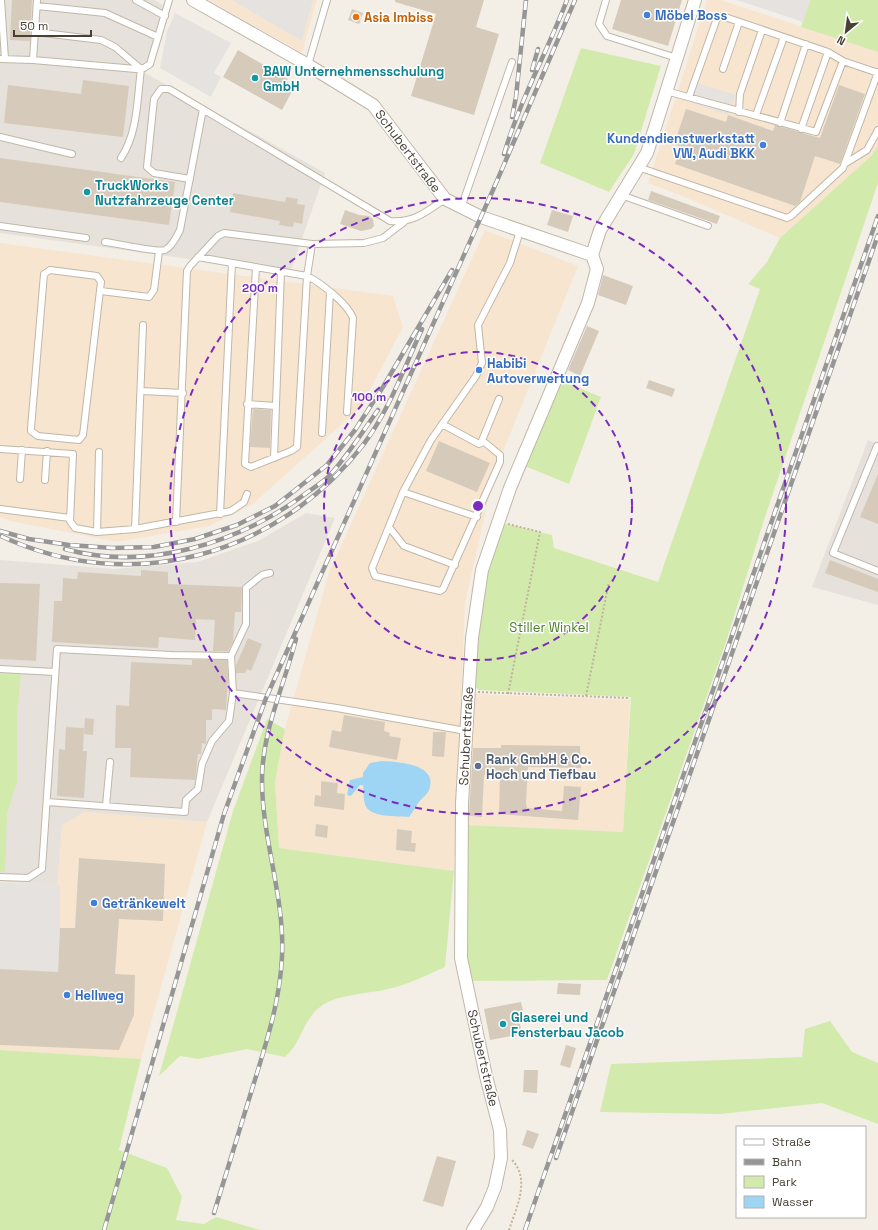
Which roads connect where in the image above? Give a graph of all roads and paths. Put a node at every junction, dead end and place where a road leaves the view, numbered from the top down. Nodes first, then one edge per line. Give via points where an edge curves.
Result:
1 (1, 0) edge
2 (136, 0) edge
3 (169, 0) edge
4 (193, 0) edge
5 (327, 0) edge
6 (606, 0) edge
7 (694, 0) edge
8 (37, 3) edge
9 (165, 16) junction
10 (739, 22) junction
11 (1, 24) edge
12 (762, 30) junction
13 (35, 32) junction
14 (158, 37) junction
15 (784, 37) junction
16 (806, 44) junction
17 (828, 52) junction
18 (677, 58) junction
19 (2, 59) edge
20 (33, 60) junction
21 (843, 61) junction
22 (512, 62) dead end
23 (308, 65) junction
24 (141, 69) junction
25 (723, 69) dead end
26 (878, 73) edge
27 (666, 91) junction
28 (689, 97) junction
29 (203, 109) junction
30 (739, 112) junction
31 (756, 116) junction
32 (780, 123) junction
33 (801, 129) junction
34 (878, 130) edge
35 (0, 136) edge
36 (72, 154) dead end
37 (121, 158) dead end
38 (846, 163) junction
39 (638, 167) junction
40 (190, 179) junction
41 (621, 195) junction
42 (445, 200) junction
43 (461, 208) junction
44 (404, 222) junction
45 (0, 226) edge
46 (708, 226) dead end
47 (520, 231) junction
48 (86, 238) dead end
49 (105, 242) dead end
50 (312, 244) junction
51 (159, 251) junction
52 (592, 255) junction
53 (198, 257) junction
54 (232, 263) junction
55 (256, 267) junction
56 (281, 271) junction
57 (307, 276) junction
58 (101, 291) junction
59 (330, 292) junction
60 (143, 325) dead end
61 (141, 391) junction
62 (183, 393) junction
63 (499, 399) dead end
64 (247, 404) junction
65 (276, 406) junction
66 (347, 412) dead end
67 (442, 424) junction
68 (322, 433) dead end
69 (483, 441) junction
70 (878, 447) edge
71 (0, 449) edge
72 (22, 450) junction
73 (47, 451) junction
74 (99, 452) dead end
75 (274, 458) junction
76 (20, 479) dead end
77 (45, 480) dead end
78 (403, 492) junction
79 (247, 494) dead end
80 (0, 509) edge
81 (220, 514) junction
82 (477, 516) junction
83 (70, 518) junction
84 (176, 522) junction
85 (498, 522) junction
86 (388, 527) junction
87 (135, 529) junction
88 (97, 532) junction
89 (455, 565) junction
90 (878, 571) edge
91 (270, 573) dead end
92 (609, 582) dead end
93 (231, 656) junction
94 (0, 669) edge
95 (55, 672) junction
96 (468, 692) junction
97 (233, 693) junction
98 (508, 694) junction
99 (586, 696) junction
100 (629, 698) dead end
101 (466, 731) junction
102 (110, 762) dead end
103 (47, 802) junction
104 (106, 806) junction
105 (0, 876) edge
106 (500, 1149) junction
107 (473, 1230) edge
108 (509, 1230) edge

1 - 11 lane
2 - 9 lane
3 - 9 lane
4 - 23 street, Schubertstraße
5 - 23 lane
6 - 18 lane via 599,24 607,36
7 - 18 street, Schubertstraße
8 - 13 lane
8 - 14 lane via 105,13
9 - 14 lane
10 - 12 lane
10 - 25 lane
10 - 28 lane via 718,17
11 - 19 lane
12 - 15 lane
12 - 30 lane via 740,94
13 - 20 lane
13 - 24 lane via 101,40 115,47
14 - 24 lane via 150,64
15 - 16 lane
15 - 31 lane
16 - 17 lane
16 - 32 lane
17 - 21 lane
17 - 33 lane
18 - 27 street, Schubertstraße
19 - 20 lane
20 - 24 lane
21 - 26 lane
21 - 33 lane via 818,130 812,133
22 - 43 lane
23 - 42 street, Schubertstraße via 373,105
24 - 37 lane via 134,132
26 - 38 lane
27 - 28 lane
27 - 39 street, Schubertstraße via 647,153
28 - 30 lane
29 - 40 lane
29 - 40 lane via 169,89 161,89 154,99 147,167 154,173
29 - 44 lane via 367,208 390,220
30 - 31 lane
31 - 32 lane
32 - 33 lane
34 - 38 lane via 867,150
35 - 36 lane
38 - 39 lane via 795,214 787,218
39 - 41 street, Schubertstraße
40 - 51 lane via 180,230 169,247
41 - 46 lane
41 - 52 street, Schubertstraße via 600,230
42 - 43 street, Schubertstraße
42 - 44 lane
43 - 47 street, Schubertstraße
44 - 50 lane via 383,238 364,243
45 - 48 lane
47 - 52 street, Schubertstraße
47 - 67 lane via 510,263 478,325 482,363 476,376
49 - 51 lane
50 - 53 lane via 229,232 218,236
50 - 57 lane
51 - 58 lane via 154,290 149,297
52 - 85 street, Schubertstraße via 597,269 588,303
53 - 54 lane
53 - 62 lane via 187,271
54 - 55 lane
54 - 81 lane
55 - 56 lane
55 - 64 lane
56 - 57 lane
56 - 65 lane
57 - 59 lane
57 - 75 lane via 297,447
58 - 58 lane via 82,438 79,440 38,436 31,428 44,274 50,270 97,276 101,282
59 - 66 lane via 346,307 353,318
59 - 68 lane
60 - 61 lane
61 - 62 lane
61 - 87 lane
62 - 84 lane
63 - 69 lane
64 - 65 lane
64 - 75 lane via 245,464 251,467
65 - 75 lane
67 - 69 lane via 479,444
67 - 78 lane
69 - 82 lane via 501,459
70 - 90 lane via 832,553
71 - 72 lane
72 - 73 lane
72 - 76 lane
73 - 77 lane
73 - 83 lane via 71,452 75,456
74 - 88 lane
78 - 82 lane
78 - 86 lane
79 - 81 lane via 239,507
80 - 83 lane
81 - 84 lane
82 - 89 lane
83 - 88 lane via 75,528
84 - 87 lane
85 - 96 street, Schubertstraße via 482,570 472,638
85 - 98 path via 540,532
86 - 89 lane via 404,546
86 - 89 lane via 372,568 375,576 440,591
87 - 88 lane
91 - 93 lane via 262,575 246,588 246,624
92 - 99 path
93 - 95 lane via 57,649
93 - 97 lane
94 - 95 lane
95 - 103 lane
96 - 98 path
96 - 101 street, Schubertstraße
97 - 101 lane
97 - 104 lane via 229,721 212,741 202,764 198,789 186,800 185,812
98 - 99 path
99 - 100 path
101 - 106 street, Schubertstraße via 462,803 460,958 500,1130
102 - 104 lane
103 - 104 lane
103 - 105 lane via 42,869 28,878
106 - 107 street, Schubertstraße via 501,1158 494,1187 487,1207
106 - 108 path via 518,1167 522,1188

